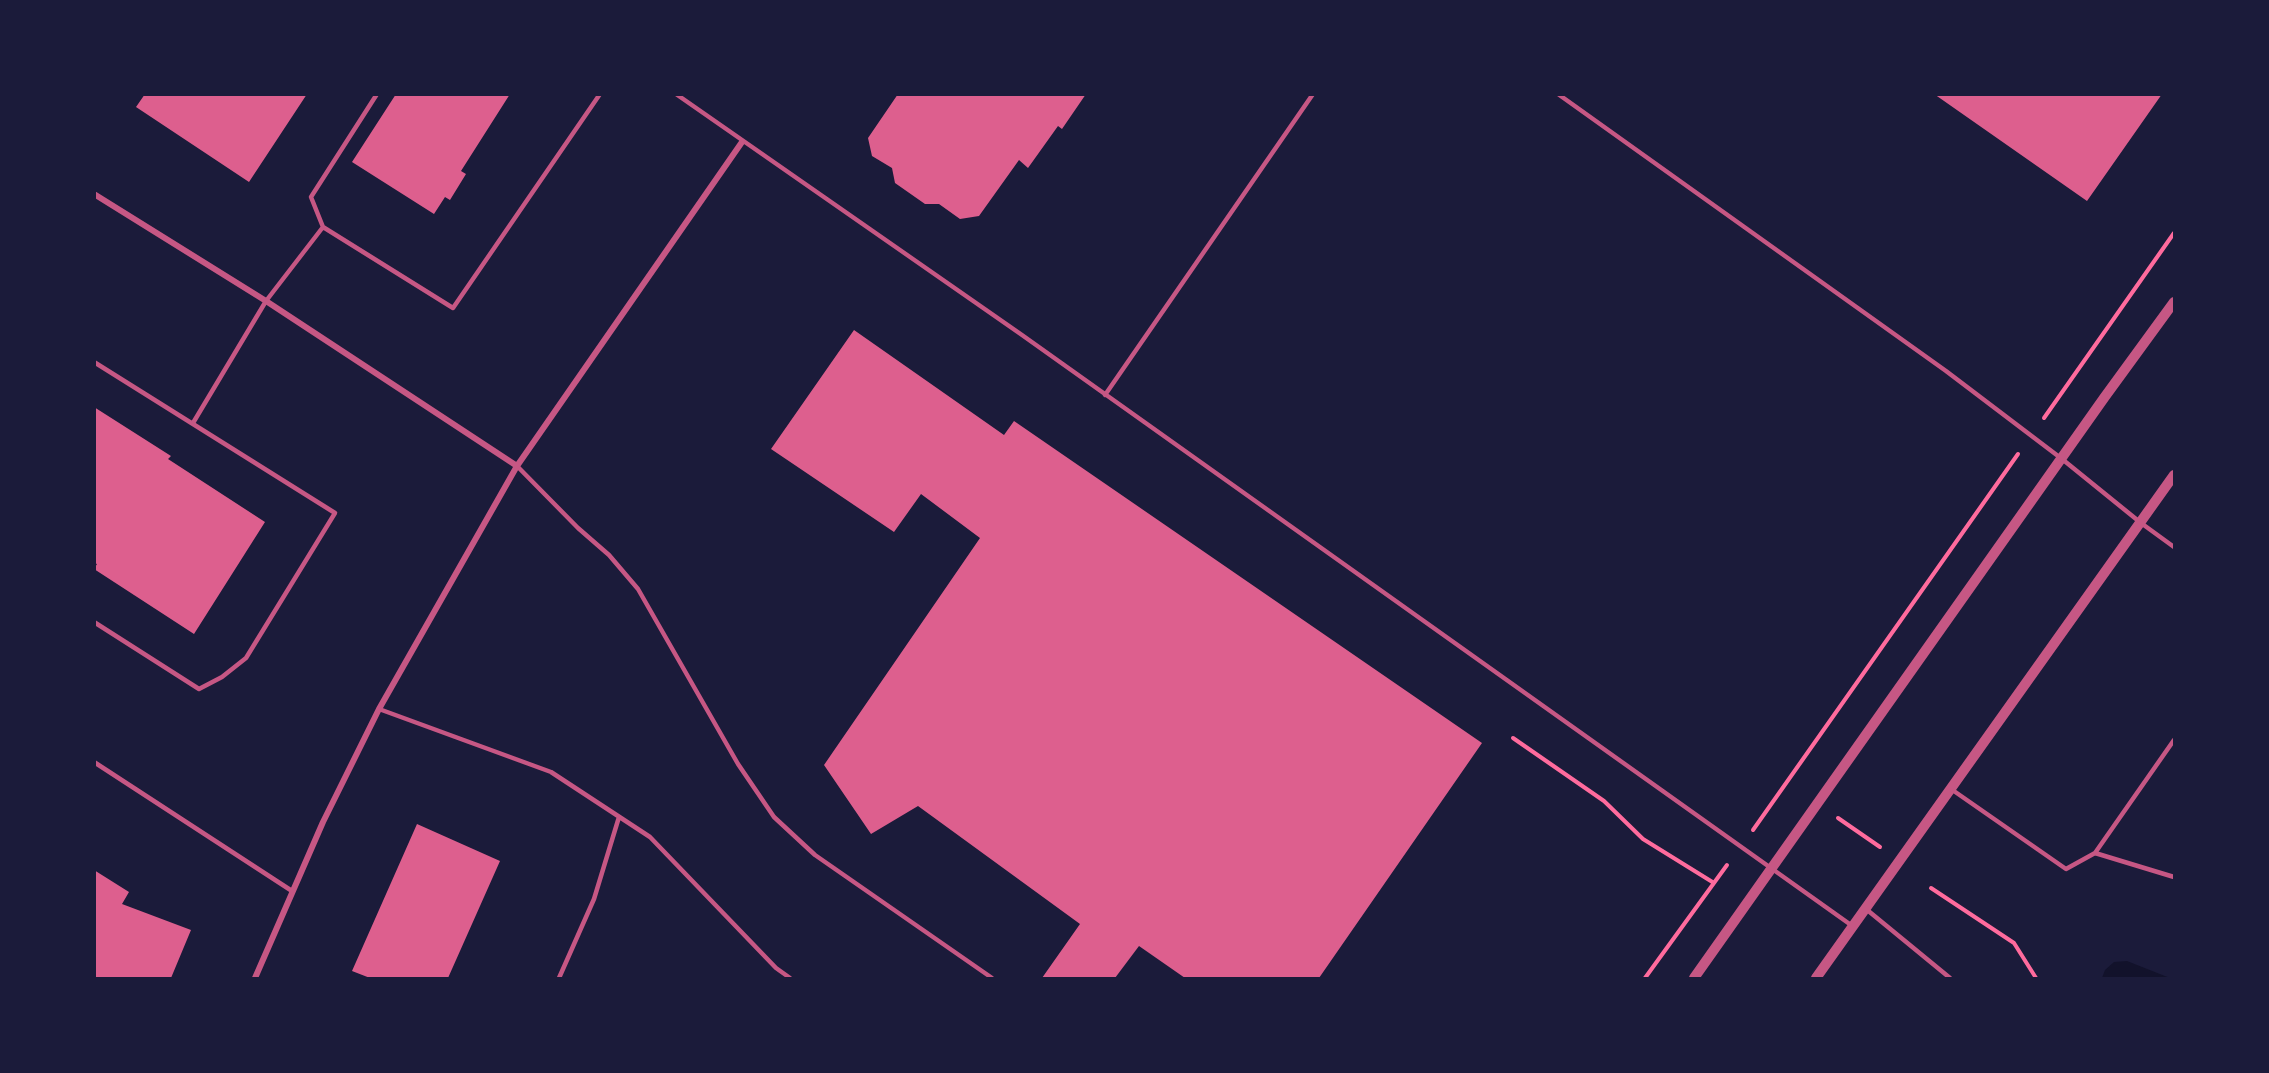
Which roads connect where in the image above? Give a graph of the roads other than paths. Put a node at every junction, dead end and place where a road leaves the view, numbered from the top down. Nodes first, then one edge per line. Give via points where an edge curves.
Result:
1 (376, 94) edge
2 (600, 94) edge
3 (675, 94) edge
4 (1313, 94) edge
5 (1558, 94) edge
6 (742, 142) junction
7 (94, 194) edge
8 (323, 227) junction
9 (266, 301) junction
10 (2175, 302) edge
11 (94, 362) edge
12 (1105, 395) junction
13 (193, 423) junction
14 (2062, 459) junction
15 (517, 466) junction
16 (2175, 475) edge
17 (2141, 523) junction
18 (2175, 547) edge
19 (94, 622) edge
20 (379, 709) junction
21 (2175, 740) edge
22 (94, 762) edge
23 (1951, 789) junction
24 (619, 817) junction
25 (2095, 853) junction
26 (1771, 869) junction
27 (2175, 877) edge
28 (292, 891) junction
29 (1866, 909) junction
30 (1853, 927) junction
31 (255, 978) edge
32 (559, 978) edge
33 (790, 978) edge
34 (992, 978) edge
35 (1694, 978) edge
36 (1816, 978) edge
37 (1950, 978) edge

1 - 8 lane via 311,197
2 - 8 lane via 453,308
3 - 6 lane
4 - 12 lane
5 - 14 lane via 1946,371
6 - 12 lane
6 - 15 street
7 - 9 street
8 - 9 lane
9 - 13 lane
9 - 15 street
10 - 14 street
11 - 13 lane
12 - 26 lane
13 - 19 lane via 335,513 246,658 199,689
14 - 17 lane
14 - 26 street
15 - 20 street
15 - 34 lane via 609,555 638,589 738,764 774,817 815,855
16 - 17 street
17 - 18 lane
17 - 23 street
20 - 24 lane via 551,772
20 - 28 street
21 - 25 lane
22 - 28 lane
23 - 25 lane via 2066,869
23 - 29 street
24 - 32 lane via 594,899
24 - 33 lane via 650,837
25 - 27 lane
26 - 30 lane
26 - 35 street
28 - 31 street
29 - 30 street
29 - 37 lane
30 - 36 street

